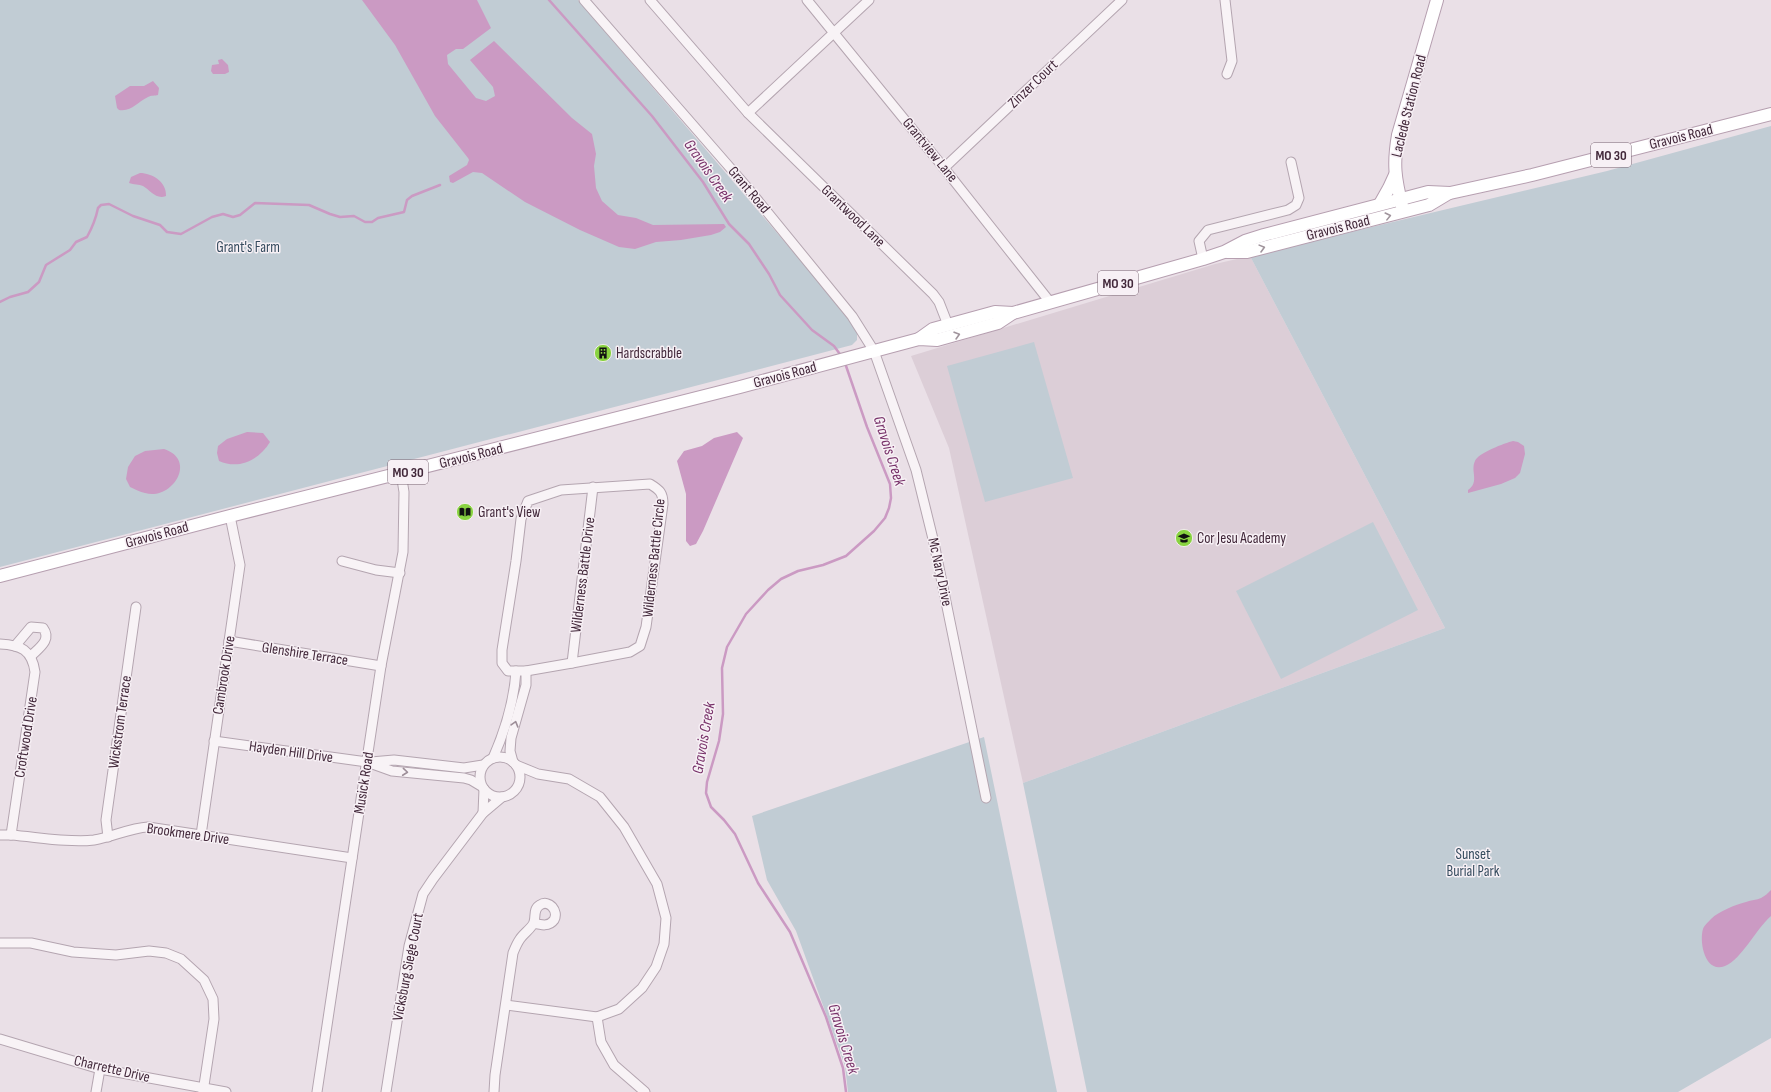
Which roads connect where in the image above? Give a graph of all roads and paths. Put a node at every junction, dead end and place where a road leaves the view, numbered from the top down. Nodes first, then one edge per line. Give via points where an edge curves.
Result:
1 (584, 0) edge
2 (650, 0) edge
3 (807, 0) edge
4 (869, 0) edge
5 (1122, 0) edge
6 (1225, 0) edge
7 (1437, 0) edge
8 (834, 33) junction
9 (1227, 74) dead end
10 (748, 113) junction
11 (1771, 114) edge
12 (1291, 162) dead end
13 (944, 168) junction
14 (1395, 175) junction
15 (1450, 193) junction
16 (1400, 199) junction
17 (1380, 204) junction
18 (1404, 212) junction
19 (1224, 252) junction
20 (1203, 259) junction
21 (1050, 302) junction
22 (1012, 313) junction
23 (948, 325) junction
24 (918, 339) junction
25 (874, 351) junction
26 (402, 473) junction
27 (593, 487) junction
28 (230, 516) junction
29 (342, 561) dead end
30 (400, 574) junction
31 (0, 576) edge
32 (136, 607) dead end
33 (229, 642) junction
34 (0, 644) edge
35 (17, 646) junction
36 (31, 656) junction
37 (572, 663) junction
38 (381, 666) junction
39 (526, 670) junction
40 (516, 671) junction
41 (214, 741) junction
42 (493, 758) junction
43 (367, 762) junction
44 (515, 763) junction
45 (483, 765) junction
46 (538, 774) junction
47 (519, 785) junction
48 (482, 788) junction
49 (502, 797) junction
50 (986, 798) dead end
51 (483, 813) junction
52 (11, 835) junction
53 (201, 835) junction
54 (0, 836) edge
55 (108, 837) junction
56 (352, 858) junction
57 (534, 923) dead end
58 (0, 944) edge
59 (506, 1005) junction
60 (597, 1017) junction
61 (0, 1039) edge
62 (100, 1069) junction
63 (203, 1090) edge
64 (96, 1092) edge
65 (226, 1092) edge
66 (317, 1092) edge
67 (386, 1092) edge
68 (494, 1092) edge
69 (645, 1092) edge

1 - 25 street, Grant Road via 751,192 852,316
2 - 10 street, Grantwood Lane
3 - 8 street, Grantview Lane
4 - 8 street
5 - 13 street, Zinzer Court
6 - 9 street via 1232,61
7 - 14 main road, Laclede Station Road via 1398,135 1394,159
8 - 10 street
8 - 13 street, Grantview Lane
10 - 23 street, Grantwood Lane via 933,294
11 - 15 main road, Gravois Road / MO 30
12 - 20 street via 1299,198 1296,205 1288,210 1208,230 1199,240
13 - 21 street, Grantview Lane
14 - 16 main road, Laclede Station Road
14 - 17 main road
15 - 16 main road, Gravois Road / MO 30 via 1428,192
15 - 18 main road, Gravois Road / MO 30 via 1429,205
16 - 17 main road, Gravois Road / MO 30
16 - 18 main road, Laclede Station Road
17 - 19 main road, Gravois Road / MO 30 via 1245,241
19 -> 18 main road, Gravois Road / MO 30 via 1248,252
19 - 20 main road, Gravois Road / MO 30
20 - 21 main road, Gravois Road / MO 30
21 - 22 main road, Gravois Road / MO 30
22 - 23 main road, Gravois Road / MO 30 via 994,312
24 -> 22 main road, Gravois Road / MO 30 via 937,340 998,323
23 - 24 main road, Gravois Road / MO 30 via 934,329
24 - 25 main road, Gravois Road / MO 30
25 - 26 main road, Gravois Road / MO 30
25 - 50 street, Mc Nary Drive via 916,470
26 - 28 main road, Gravois Road / MO 30
26 - 30 street, Musick Road via 404,530
27 - 37 street, Wilderness Battle Drive
27 - 37 street, Wilderness Battle Circle via 650,484 663,494 663,504 646,627 640,646 630,652
27 - 40 street, Wilderness Battle Circle via 561,490 528,501 525,506 502,650 502,663 508,671
28 - 31 main road, Gravois Road / MO 30
28 - 33 street, Cambrook Drive via 240,565
29 - 30 street
30 - 38 street, Musick Road
32 - 55 street, Wickstrom Terrace via 106,820
33 - 38 street, Glenshire Terrace
33 - 41 street, Cambrook Drive
34 - 35 street
35 - 36 street
35 - 36 street via 31,627 43,628 45,642
36 - 52 street, Croftwood Drive via 36,672
37 - 39 street, Wilderness Battle Circle
38 - 43 street, Musick Road
39 - 40 street, Wilderness Battle Circle
44 -> 39 street via 510,751 511,738 526,685
40 - 42 street via 509,711
41 - 43 street, Hayden Hill Drive
41 - 53 street, Cambrook Drive
42 - 44 street via 501,757
42 - 45 street
43 - 45 street via 394,760 464,768
43 -> 48 street via 392,770 464,778
43 - 56 street, Musick Road
44 - 46 street
44 - 47 street via 520,776
45 - 48 street via 480,773
46 - 47 street
46 - 60 street via 569,780 600,797 624,827 657,884 666,918 664,944 658,962 642,988 619,1009
47 - 49 street via 510,794
48 - 49 street via 490,795
48 - 51 street
49 - 51 street, Vicksburg Siege Court
51 - 67 street, Vicksburg Siege Court via 432,879 419,905 409,946
52 - 54 street, Brookmere Drive
52 - 55 street, Brookmere Drive via 82,840
53 - 55 street, Brookmere Drive via 137,827
53 - 56 street, Brookmere Drive
56 - 66 street, Musick Road
57 - 59 street via 519,940 513,953
58 - 63 street via 31,943 73,952 116,955 149,951 166,953 181,959 204,980 213,999 214,1019
59 - 60 street
59 - 68 street
60 - 69 street via 601,1042 614,1065
61 - 62 street, Charrette Drive
62 - 63 street, Charrette Drive
62 - 64 street
63 - 65 street, Charrette Drive

